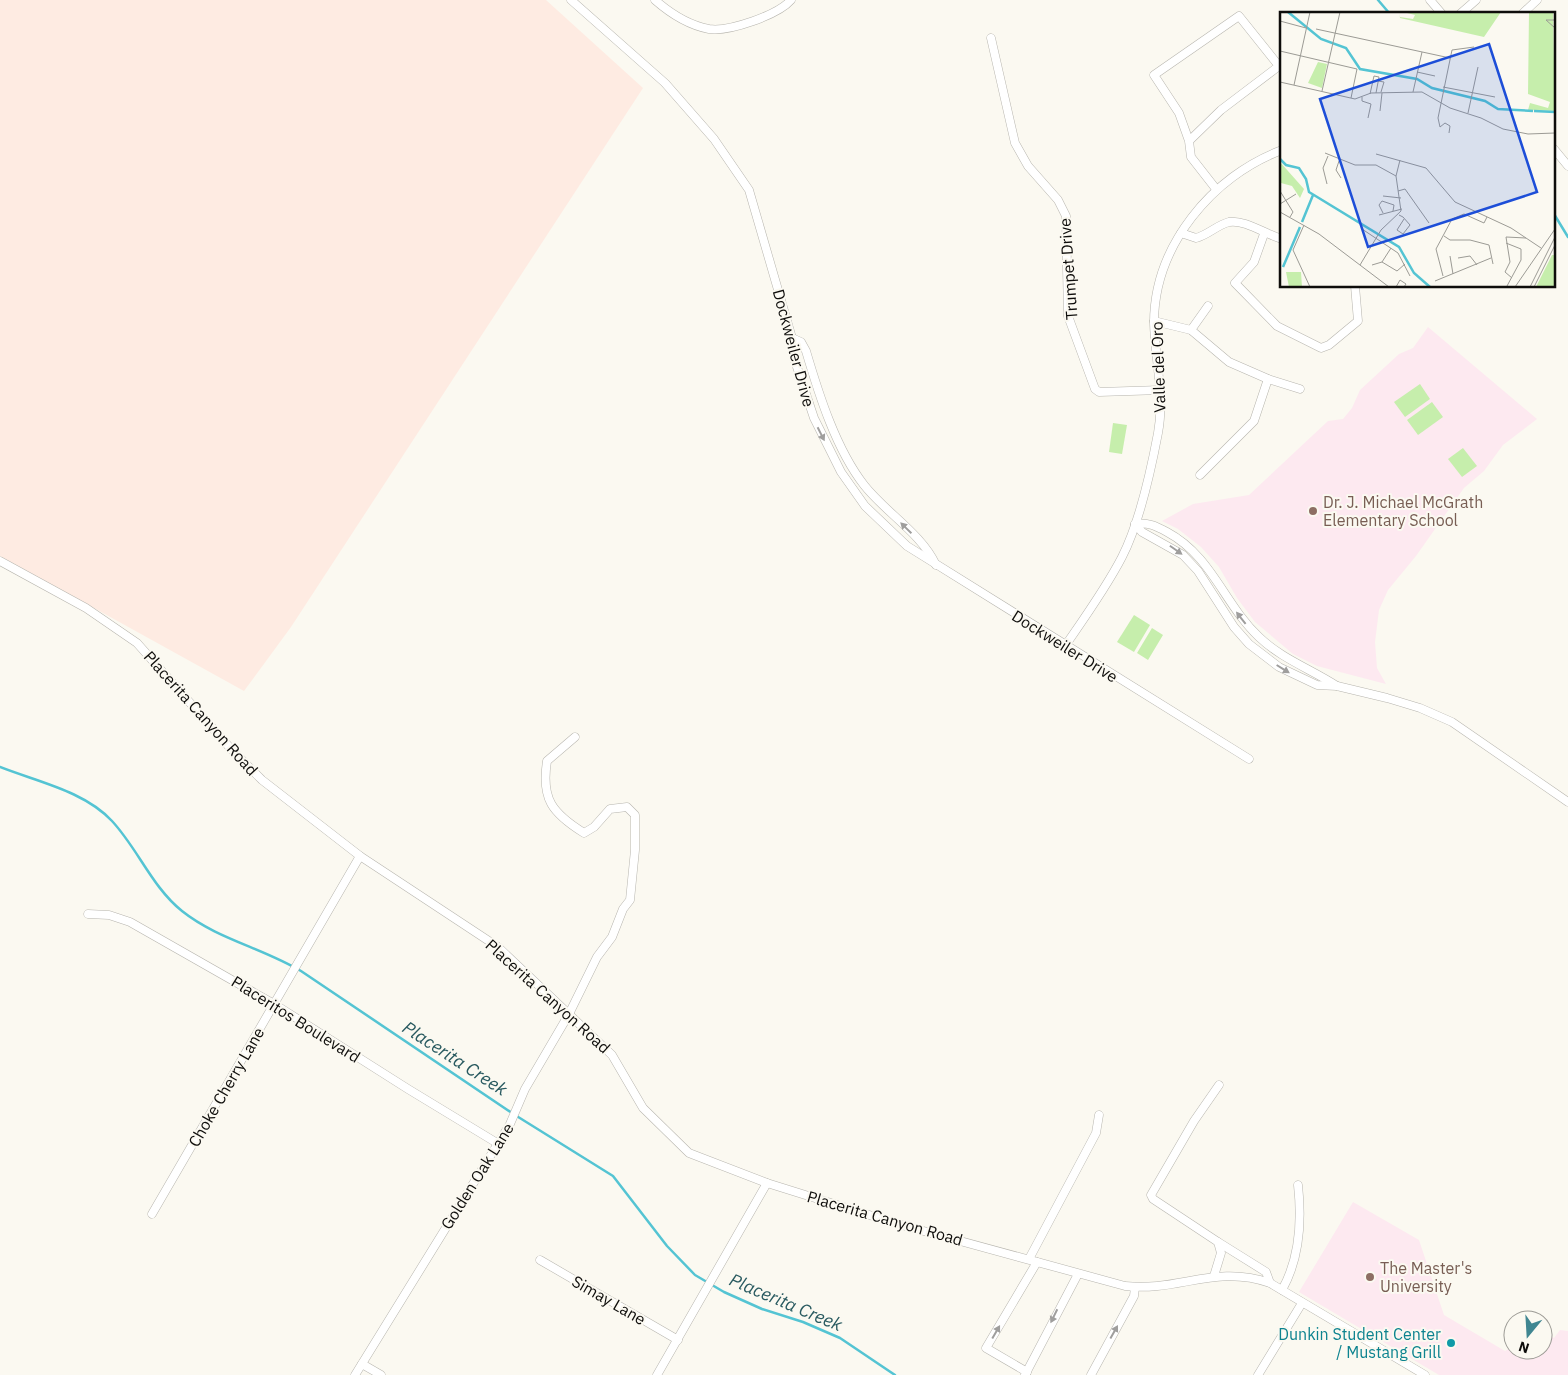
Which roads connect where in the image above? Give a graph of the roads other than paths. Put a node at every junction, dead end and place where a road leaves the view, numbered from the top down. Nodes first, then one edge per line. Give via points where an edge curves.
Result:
1 (571, 0) edge
2 (655, 0) edge
3 (791, 0) edge
4 (1430, 0) edge
5 (1476, 0) edge
6 (1538, 0) edge
7 (1440, 12) edge
8 (1462, 12) edge
9 (1524, 12) edge
10 (991, 38) dead end
11 (1189, 141) junction
12 (1280, 151) edge
13 (1556, 152) edge
14 (1568, 166) edge
15 (1216, 189) junction
16 (1181, 233) junction
17 (1264, 234) junction
18 (1280, 238) edge
19 (1355, 288) edge
20 (1208, 306) dead end
21 (1154, 321) junction
22 (1191, 330) junction
23 (792, 338) junction
24 (1268, 379) junction
25 (1161, 390) junction
26 (1300, 390) dead end
27 (1200, 475) dead end
28 (1135, 524) junction
29 (0, 561) edge
30 (936, 565) junction
31 (1066, 646) junction
32 (1337, 686) junction
33 (575, 737) dead end
34 (1249, 759) dead end
35 (1568, 802) edge
36 (360, 856) junction
37 (88, 914) dead end
38 (274, 1004) junction
39 (569, 1014) junction
40 (1219, 1085) dead end
41 (1099, 1115) dead end
42 (498, 1143) junction
43 (767, 1183) junction
44 (1298, 1185) dead end
45 (152, 1214) dead end
46 (1218, 1242) junction
47 (540, 1260) dead end
48 (1033, 1260) junction
49 (1078, 1274) junction
50 (1214, 1276) junction
51 (1270, 1283) junction
52 (1135, 1287) junction
53 (1282, 1290) junction
54 (1302, 1303) junction
55 (678, 1340) junction
56 (362, 1364) junction
57 (1026, 1374) edge
58 (355, 1375) edge
59 (381, 1375) edge
60 (657, 1375) edge
61 (1091, 1375) edge
62 (1258, 1375) edge
63 (1425, 1375) edge

1 - 23 street, Dockweiler Drive via 664,83 714,139 749,190
2 - 3 street via 674,16 710,29 752,23 785,7
4 - 7 street
5 - 8 street
6 - 9 street
10 - 25 street, Trumpet Drive via 1015,143 1028,166 1058,200 1066,216 1068,316 1094,389 1099,392
11 - 11 street via 1179,113 1154,75 1239,16 1279,66 1221,110
11 - 15 street via 1191,157
12 - 15 street, Valle del Oro via 1239,172
13 - 14 street
15 - 16 street, Valle del Oro
16 - 17 street via 1196,238 1235,222 1259,229
16 - 21 street, Valle del Oro via 1164,272
17 - 18 street
17 - 19 street via 1254,262 1235,283 1277,326 1321,348 1329,345 1358,321
20 - 22 street
21 - 22 street
21 - 25 street, Valle del Oro
22 - 24 street via 1230,362
30 -> 23 street via 923,544 890,514 854,471 829,420 806,352 801,342
23 -> 30 street, Dockweiler Drive via 794,358 811,411 841,472 883,525 906,546
24 - 26 street
24 - 27 street via 1254,421
25 - 28 street, Valle del Oro via 1158,434
28 - 31 street, Valle del Oro via 1105,589
32 -> 28 street via 1288,659 1260,638 1237,613 1214,574 1190,547 1155,525
28 -> 32 street via 1142,532 1182,555 1198,570 1234,627 1263,655 1296,677 1316,685
29 - 36 street, Placerita Canyon Road via 86,608 136,643 249,768
30 - 31 street, Dockweiler Drive
31 - 34 street, Dockweiler Drive
32 - 35 street via 1420,708 1452,722
33 - 39 street, Golden Oak Lane via 547,761 544,783 553,809 584,833 594,827 610,808 626,807 635,814 636,827 630,900
36 - 38 street, Choke Cherry Lane
36 - 39 street, Placerita Canyon Road via 498,947
37 - 38 street, Placeritos Boulevard via 109,915 130,922
38 - 42 street, Placeritos Boulevard
38 - 45 street, Choke Cherry Lane
39 - 42 street, Golden Oak Lane
39 - 43 street, Placerita Canyon Road via 612,1054 643,1108 689,1153
40 - 46 street via 1194,1120 1151,1195
41 - 48 street via 1096,1133
42 - 56 street, Golden Oak Lane
43 - 48 street, Placerita Canyon Road via 898,1224
43 - 55 street
44 - 53 street via 1300,1231 1296,1254
46 - 50 street via 1221,1253
46 - 51 street via 1266,1272
47 - 55 street, Simay Lane
48 - 49 street, Placerita Canyon Road
57 -> 48 street via 986,1348
49 - 52 street, Placerita Canyon Road
49 -> 57 street
50 - 51 street, Placerita Canyon Road via 1246,1277
50 - 52 street, Placerita Canyon Road via 1159,1287
51 - 53 street, Placerita Canyon Road
61 -> 52 street via 1134,1296
53 - 54 street, Placerita Canyon Road
54 - 62 street
54 - 63 street, Placerita Canyon Road
55 - 60 street
56 - 58 street, Golden Oak Lane
56 - 59 street

